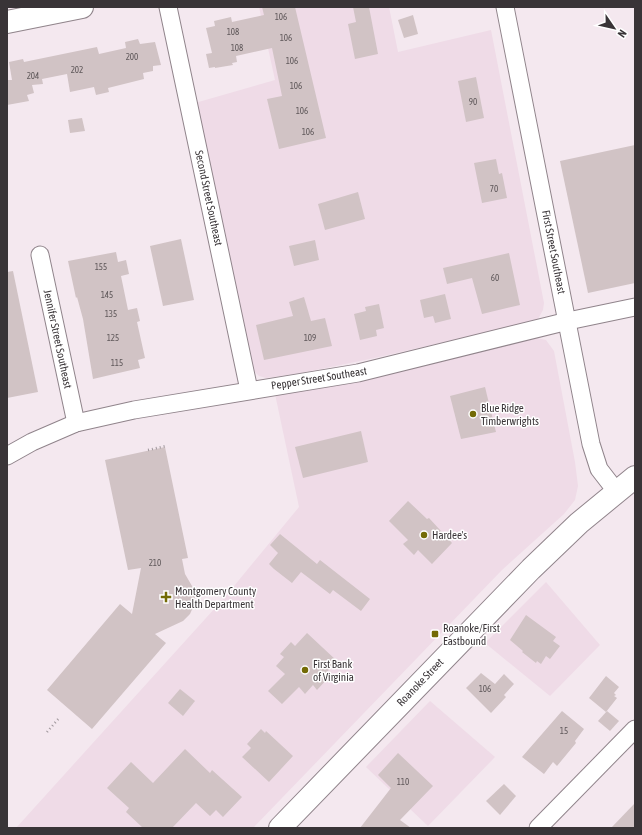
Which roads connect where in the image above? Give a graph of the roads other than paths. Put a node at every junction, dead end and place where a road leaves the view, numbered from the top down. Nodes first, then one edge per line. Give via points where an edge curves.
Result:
1 (82, 7) edge
2 (168, 7) edge
3 (505, 7) edge
4 (7, 22) edge
5 (40, 255) dead end
6 (635, 307) edge
7 (568, 321) junction
8 (249, 390) junction
9 (76, 423) junction
10 (7, 456) edge
11 (635, 477) edge
12 (616, 491) junction
13 (635, 729) edge
14 (280, 828) edge
15 (538, 828) edge

1 - 4 main road
2 - 8 street, Second Street Southeast
3 - 7 street, First Street Southeast
5 - 9 street, Jennifer Street Southeast
6 - 7 street, Pepper Street Southeast
7 - 8 street, Pepper Street Southeast via 358,373
7 - 12 street, First Street Southeast via 598,469
8 - 9 street, Pepper Street Southeast
9 - 10 street, Pepper Street Southeast
11 - 12 main road, Roanoke Street
12 - 14 main road, Roanoke Street via 564,537 501,599
13 - 15 street

